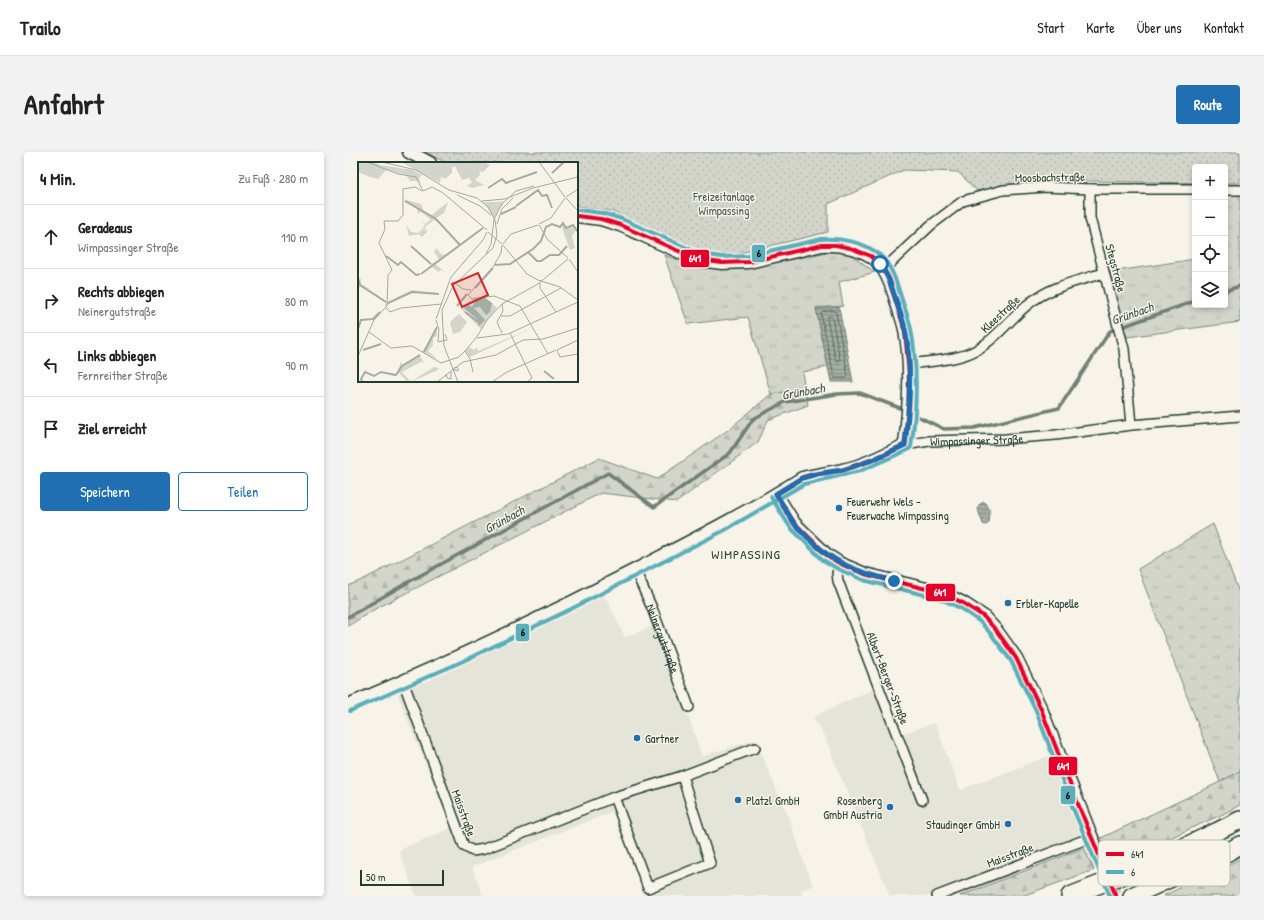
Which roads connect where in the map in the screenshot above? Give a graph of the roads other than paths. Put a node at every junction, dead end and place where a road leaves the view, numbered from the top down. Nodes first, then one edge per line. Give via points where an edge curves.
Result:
1 (409, 152) edge
2 (428, 162) edge
3 (1090, 189) junction
4 (1192, 189) edge
5 (1228, 190) edge
6 (1240, 190) edge
7 (578, 216) edge
8 (884, 269) junction
9 (1104, 273) junction
10 (910, 364) junction
11 (1240, 416) edge
12 (1131, 425) junction
13 (905, 445) junction
14 (776, 494) junction
15 (841, 564) junction
16 (635, 570) junction
17 (403, 681) junction
18 (348, 705) edge
19 (689, 707) dead end
20 (755, 748) dead end
21 (682, 776) junction
22 (614, 797) junction
23 (922, 800) dead end
24 (1240, 820) edge
25 (1092, 837) junction
26 (1199, 840) edge
27 (1240, 845) edge
28 (1230, 851) edge
29 (1098, 853) tunnel mouth
30 (1098, 885) edge
31 (1154, 886) edge
32 (937, 896) edge
33 (1070, 896) edge
34 (1132, 896) edge

1 - 2 street
3 - 4 street, Moosbachstraße
3 - 8 street, Moosbachstraße via 1045,187 1003,190 963,201 931,225
3 - 9 street, Stegstraße via 1090,218
5 - 6 street
7 - 8 street via 620,225 699,260 722,263 749,262 832,244 862,251 875,259
8 - 10 street via 905,329
9 - 10 street, Kleestraße via 1057,287 1040,296 977,350 961,356
9 - 12 street, Stegstraße via 1122,337
10 - 13 street
11 - 12 street, Wimpassinger Straße
12 - 13 street, Wimpassinger Straße via 1056,435 929,441
13 - 14 street via 843,470 802,478
14 - 15 street via 794,524 827,555
14 - 16 street via 725,524
15 - 23 street, Albert-Berger-Straße via 837,574 838,581
15 - 25 street via 865,574 943,594 983,616 996,630 1016,658 1041,708
16 - 17 street
16 - 19 street, Neinergutstraße
17 - 18 street
17 - 22 street, Maisstraße via 464,846 473,851 484,849
20 - 21 street, Maisstraße
21 - 22 street, Maisstraße
21 - 22 street via 710,863 648,888
24 - 26 highway
25 - 29 street
25 - 32 street, Maisstraße
27 - 28 highway
30 - 33 highway
31 - 34 highway

